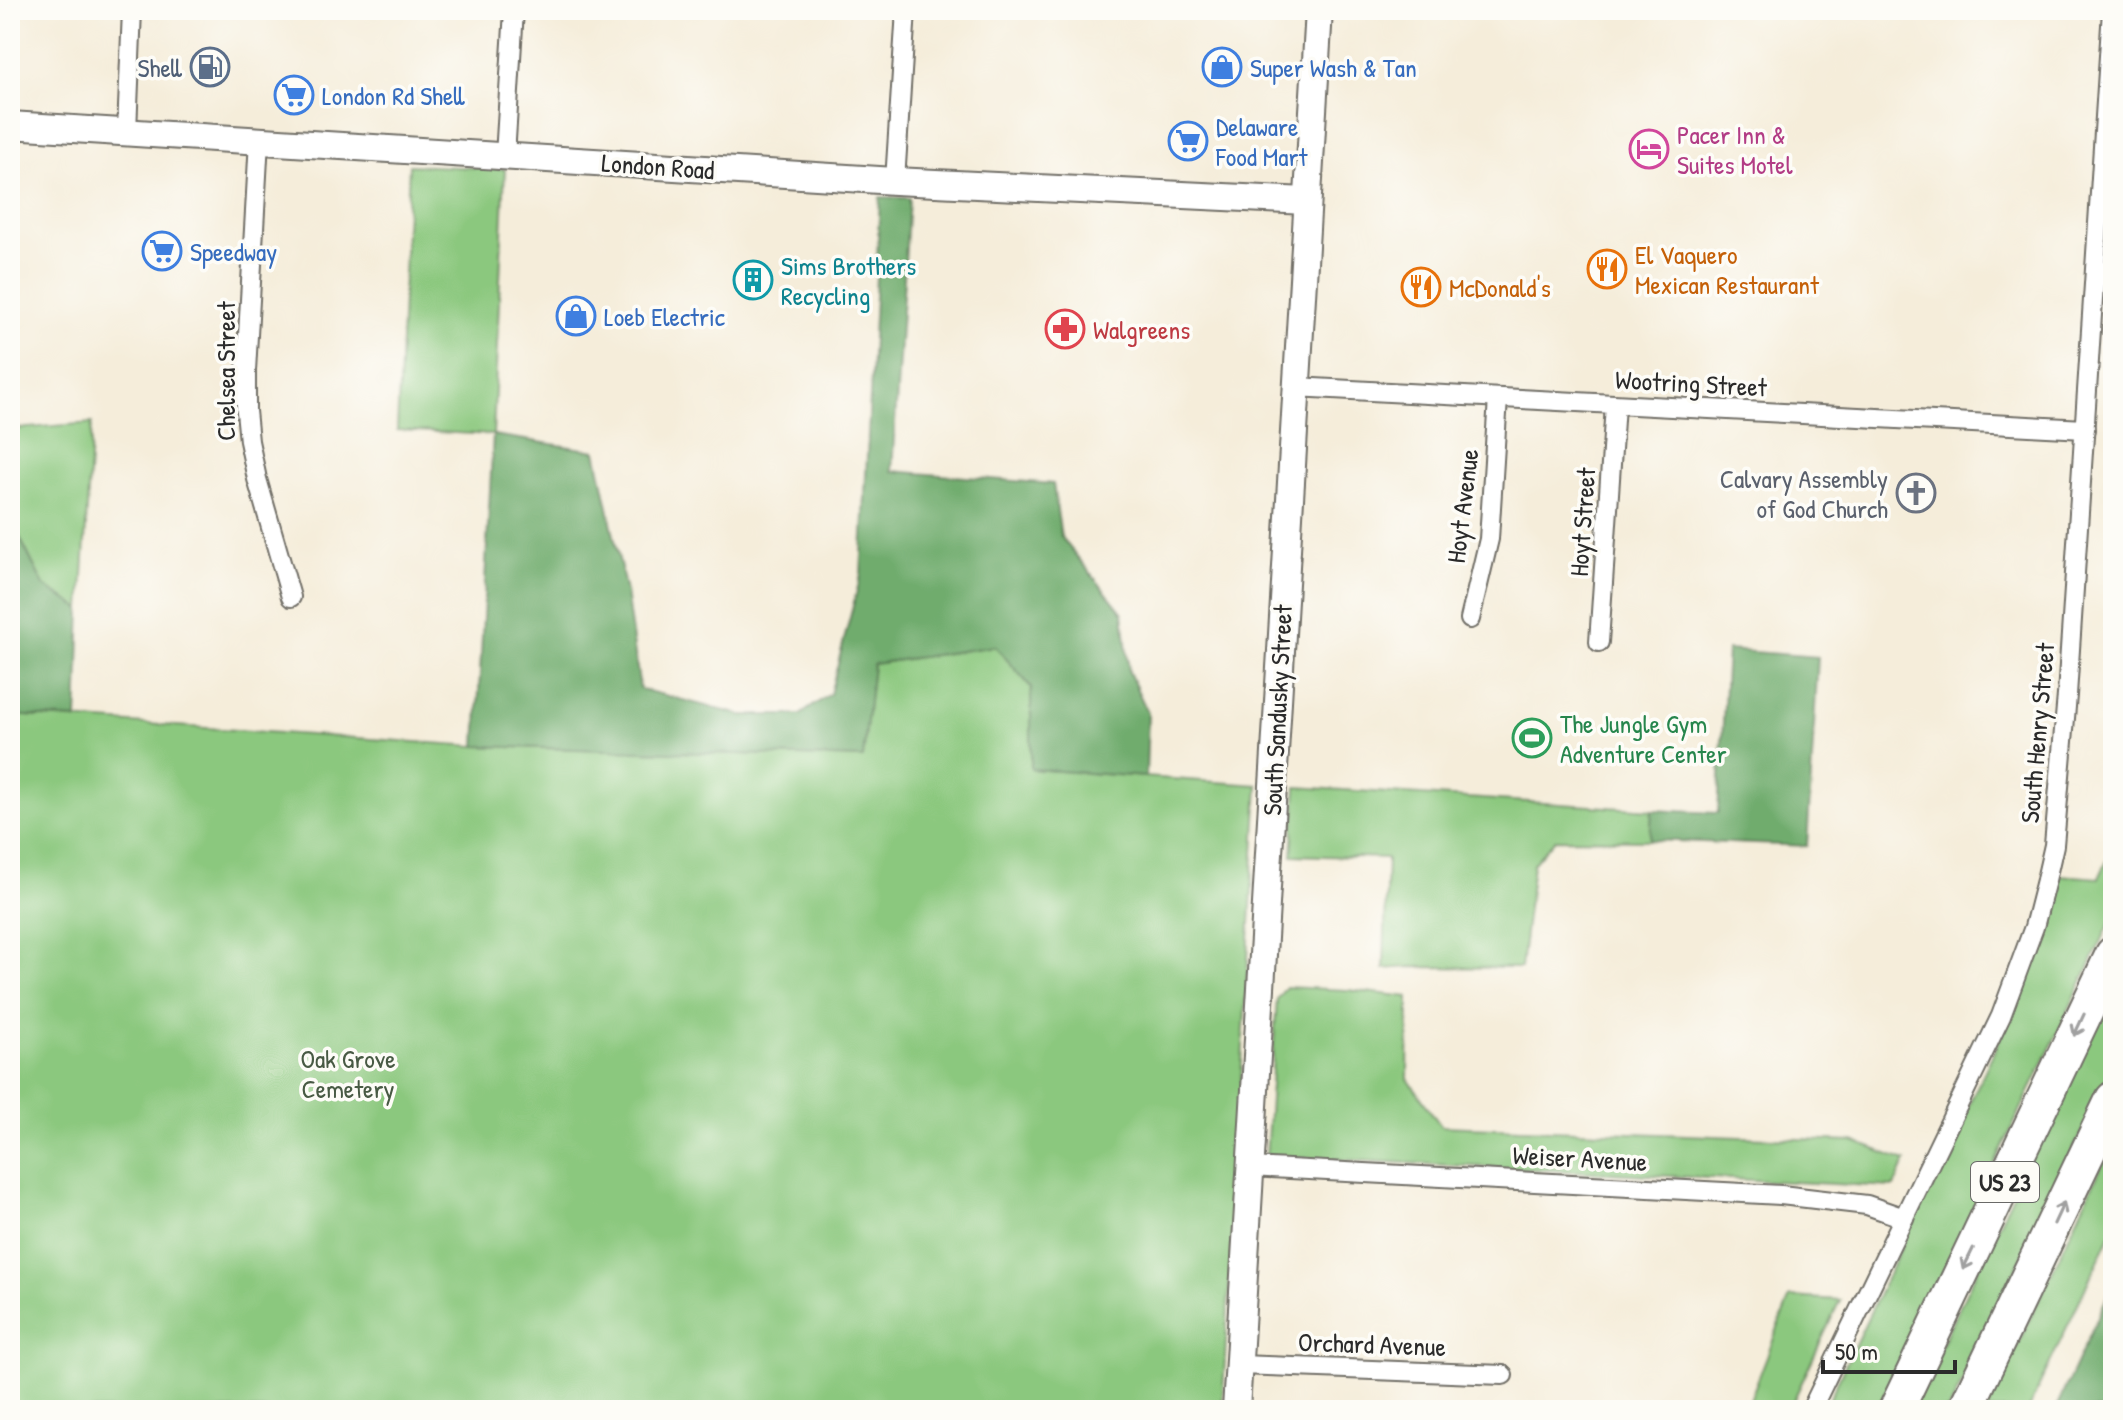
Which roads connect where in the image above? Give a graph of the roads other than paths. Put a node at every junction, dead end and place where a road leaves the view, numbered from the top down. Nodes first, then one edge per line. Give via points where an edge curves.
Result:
1 (132, 10) edge
2 (514, 10) edge
3 (906, 10) edge
4 (1319, 10) edge
5 (2112, 10) edge
6 (10, 125) edge
7 (127, 131) junction
8 (259, 140) junction
9 (505, 156) junction
10 (895, 181) junction
11 (1306, 201) junction
12 (1295, 387) junction
13 (1498, 398) junction
14 (1615, 405) junction
15 (2085, 429) junction
16 (291, 597) dead end
17 (1470, 619) dead end
18 (1599, 642) dead end
19 (2113, 954) edge
20 (2113, 1099) edge
21 (1250, 1167) junction
22 (1904, 1218) junction
23 (1239, 1365) junction
24 (1503, 1375) dead end
25 (1236, 1410) edge
26 (1811, 1410) edge
27 (1896, 1410) edge
28 (1965, 1410) edge

1 - 7 street
2 - 9 street
3 - 10 street
4 - 11 street, South Sandusky Street
5 - 15 street, South Henry Street
6 - 7 street, London Road
7 - 8 street, London Road
8 - 9 street, London Road
8 - 16 street, Chelsea Street via 246,411 257,479
9 - 10 street, London Road
10 - 11 street, London Road
11 - 12 street, South Sandusky Street
12 - 13 street, Wootring Street
12 - 21 street, South Sandusky Street
13 - 14 street, Wootring Street
13 - 17 street, Hoyt Avenue via 1489,539
14 - 15 street, Wootring Street
14 - 18 street, Hoyt Street
15 - 22 street, South Henry Street via 2067,695 2054,845 2046,880 2001,1016
19 -> 27 highway, US 23
28 -> 20 highway, US 23
21 - 22 street, Weiser Avenue via 1781,1195 1867,1205
21 - 23 street, South Sandusky Street
22 - 26 street, South Henry Street
23 - 24 street, Orchard Avenue
23 - 25 street, South Sandusky Street

